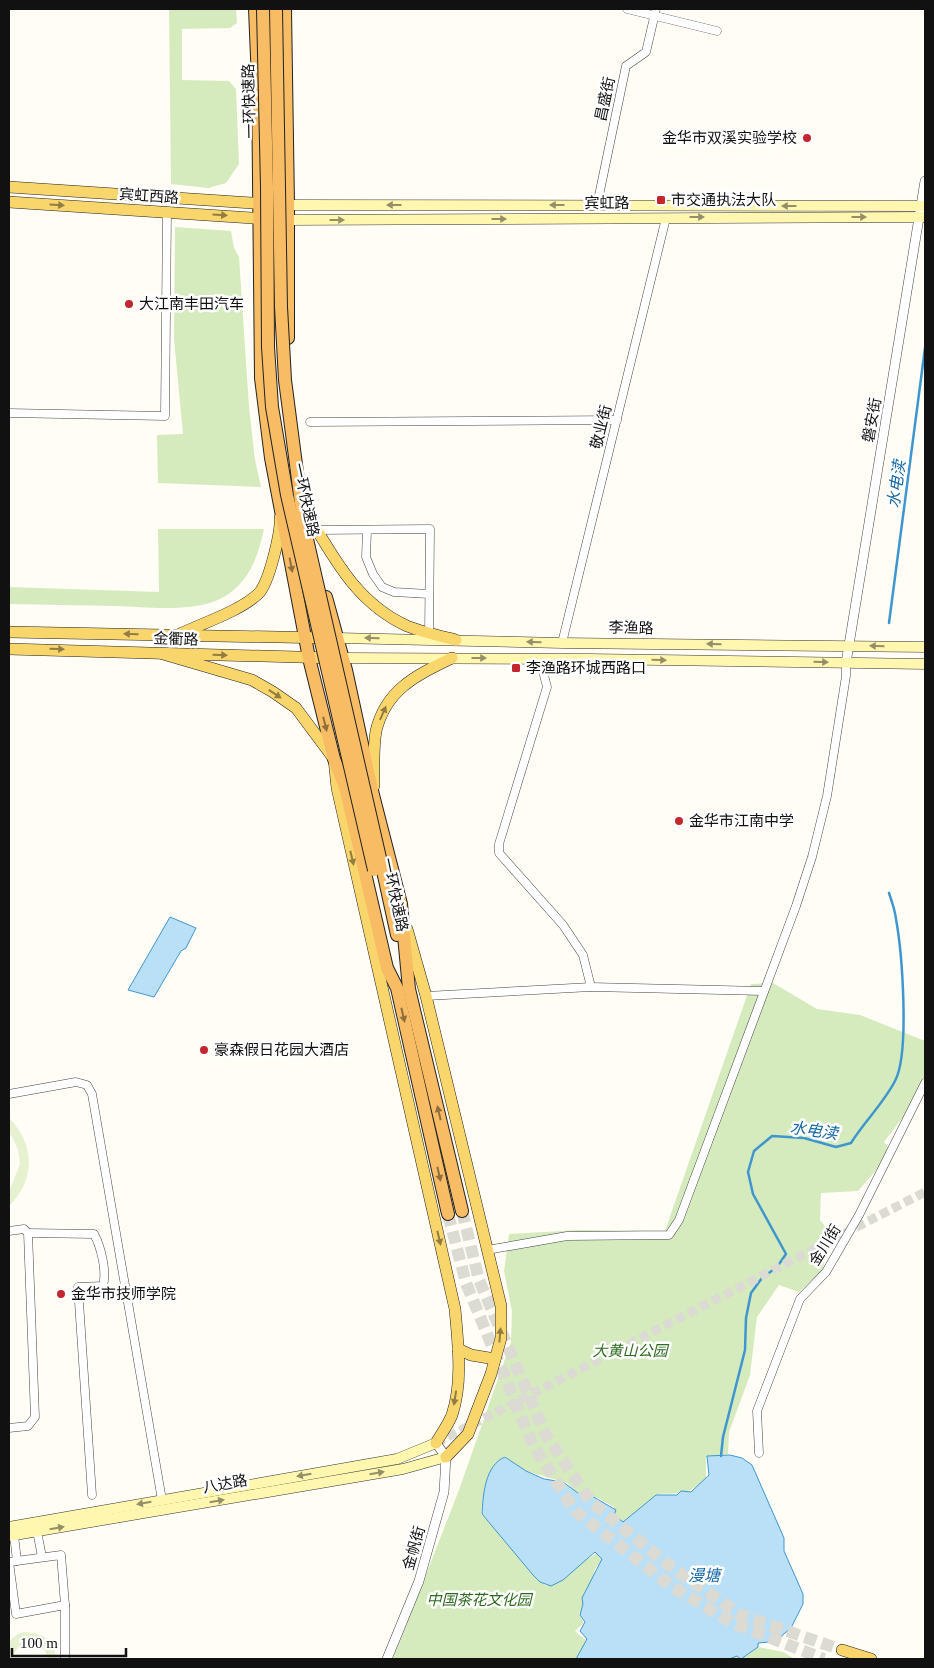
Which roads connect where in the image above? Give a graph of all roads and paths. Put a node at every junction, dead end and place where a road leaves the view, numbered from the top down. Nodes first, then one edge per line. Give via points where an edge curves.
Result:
1 (255, 9) edge
2 (263, 9) edge
3 (276, 9) edge
4 (285, 9) edge
5 (628, 9) edge
6 (656, 12) edge
7 (717, 31) dead end
8 (925, 181) edge
9 (9, 187) edge
10 (9, 202) edge
11 (259, 204) junction
12 (288, 205) junction
13 (596, 206) junction
14 (167, 212) junction
15 (923, 212) edge
16 (259, 218) junction
17 (666, 218) junction
18 (288, 220) junction
19 (9, 413) edge
20 (617, 420) junction
21 (310, 422) dead end
22 (279, 503) junction
23 (308, 515) junction
24 (317, 530) junction
25 (367, 530) junction
26 (429, 594) junction
27 (9, 632) edge
28 (177, 635) junction
29 (429, 636) junction
30 (305, 637) junction
31 (337, 638) junction
32 (456, 640) joint
33 (562, 642) junction
34 (848, 646) junction
35 (925, 647) edge
36 (9, 649) edge
37 (164, 654) junction
38 (309, 658) junction
39 (342, 658) junction
40 (452, 658) junction
41 (540, 659) junction
42 (846, 663) junction
43 (925, 664) edge
44 (334, 758) junction
45 (373, 795) junction
46 (378, 870) junction
47 (401, 904) junction
48 (591, 987) junction
49 (403, 988) junction
50 (764, 991) junction
51 (426, 996) junction
52 (925, 1083) edge
53 (9, 1094) edge
54 (462, 1211) tunnel mouth
55 (448, 1214) tunnel mouth
56 (9, 1231) edge
57 (28, 1233) junction
58 (487, 1250) junction
59 (458, 1348) junction
60 (495, 1359) junction
61 (9, 1428) edge
62 (436, 1443) junction
63 (759, 1452) dead end
64 (446, 1457) junction
65 (92, 1496) dead end
66 (162, 1500) junction
67 (37, 1531) junction
68 (10, 1533) edge
69 (42, 1557) junction
70 (12, 1561) edge
71 (65, 1605) junction
72 (842, 1650) tunnel mouth
73 (65, 1659) edge
74 (387, 1659) edge
75 (871, 1659) edge

1 - 11 highway
2 - 46 highway, 一环快速路, bridge via 268,348 272,407 287,495
3 - 46 highway, 一环快速路, bridge via 285,380 304,526
4 - 12 highway
5 - 6 street
6 - 7 street
6 - 13 street, 昌盛街 via 646,52 626,66
8 - 15 street, 磐安街
9 - 11 main road, 宾虹西路
10 -> 14 main road, 宾虹西路
11 - 12 main road, 宾虹西路
11 - 16 highway
13 -> 12 main road, 宾虹路
12 - 18 highway
15 -> 13 main road, 宾虹路
14 -> 16 main road, 宾虹西路
14 - 19 street via 165,416
17 -> 15 main road, 宾虹路
15 - 34 street, 磐安街
16 - 18 main road, 宾虹西路
16 - 22 highway via 261,378
18 -> 17 main road, 宾虹路
17 - 20 street, 敬业街
18 - 23 highway via 288,357
20 - 21 street
20 - 33 street, 敬业街
22 - 28 main road via 280,526 260,593 224,615
22 -> 30 highway
23 - 24 main road
23 - 31 highway
24 - 25 street
24 - 29 main road via 344,575 373,606
25 - 26 street via 366,557 382,587 394,592
25 - 26 street via 430,530
26 - 29 street
28 -> 27 main road, 金衢路
28 - 30 main road, 金衢路
29 -> 31 main road
29 - 32 main road
30 - 31 main road, 金衢路
30 - 38 highway
31 - 39 highway
33 -> 32 main road, 李渔路
34 -> 33 main road, 李渔路
35 -> 34 main road, 李渔路
34 - 42 street, 磐安街
36 -> 37 main road, 金衢路
37 -> 38 main road, 金衢路
37 -> 44 main road via 252,680 273,692 296,708
38 - 39 main road, 金衢路
38 -> 44 highway
39 - 40 main road, 李渔路
39 - 45 highway
40 -> 41 main road, 李渔路
45 -> 40 main road via 376,732 384,710 396,693 414,677
41 -> 42 main road, 李渔路
41 - 48 street via 547,687 498,844 499,853 563,925 583,956
42 - 43 main road, 李渔路
42 - 50 street via 828,787 812,857
44 - 49 highway via 345,787 387,968
44 -> 59 main road via 337,788 455,1309
45 - 47 highway
46 - 49 highway, 一环快速路
47 - 49 highway
47 - 51 main road
48 - 50 street
48 - 51 street
54 -> 49 highway
49 -> 55 highway
50 - 58 street via 679,1220 670,1235 567,1236
51 - 58 main road
52 - 63 street, 金川街 via 859,1215 826,1272 800,1299 757,1411
53 - 66 street via 76,1082 87,1085 92,1094
56 - 57 street via 24,1229
57 - 61 street via 35,1417 28,1426
57 - 65 street via 94,1234 98,1242 105,1278 103,1286 78,1287
60 -> 58 main road via 501,1338 501,1306
59 - 60 main road via 471,1355
59 -> 62 main road via 455,1402 451,1418
60 - 64 main road via 468,1434
62 - 64 street
62 -> 66 main road via 397,1459
67 -> 64 main road, 八达路 via 403,1469
64 - 74 street, 金帆街 via 444,1492 419,1581
66 -> 68 main road
67 - 68 main road, 八达路
67 - 69 street
68 - 70 street
69 - 70 street
69 - 71 street via 61,1555
70 - 71 street via 16,1614
71 - 73 street
72 - 75 main road

